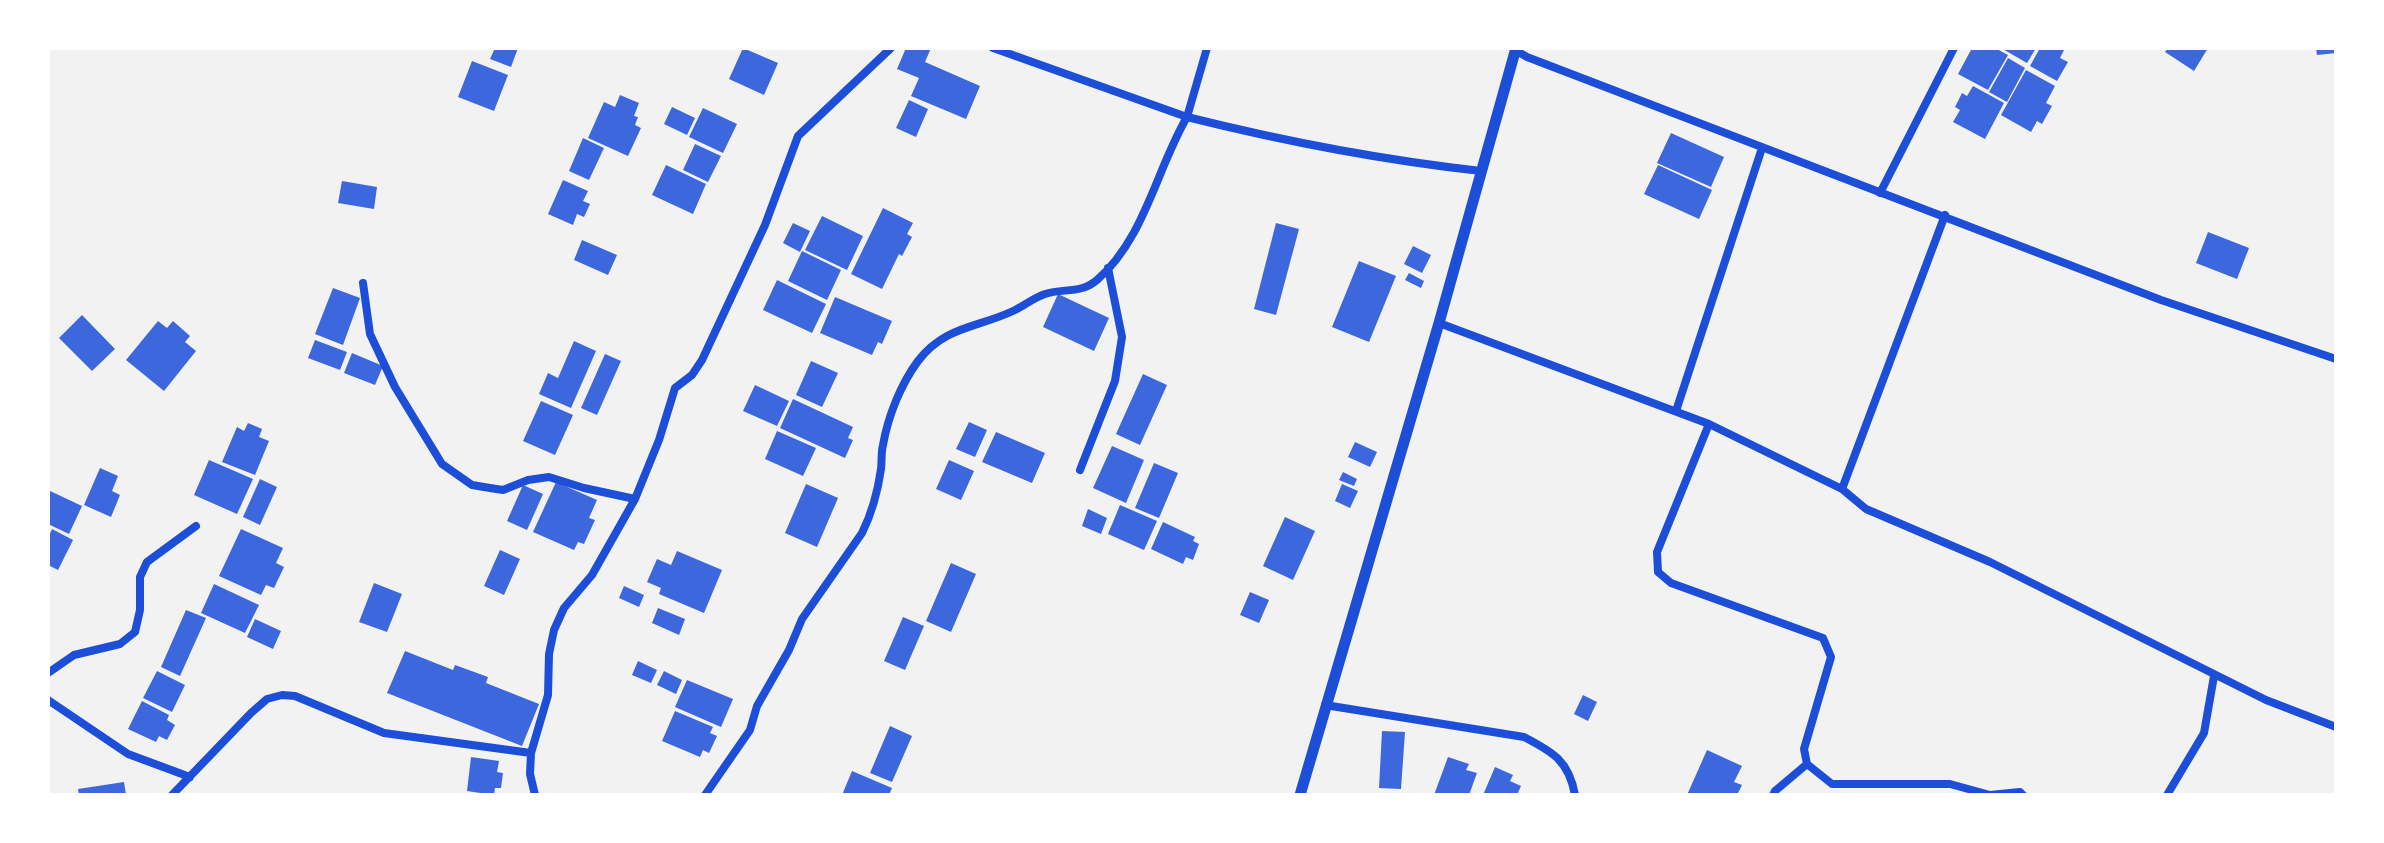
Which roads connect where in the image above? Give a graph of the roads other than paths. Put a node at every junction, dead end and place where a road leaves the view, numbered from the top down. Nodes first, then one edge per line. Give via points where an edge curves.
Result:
1 (891, 48) edge
2 (993, 48) edge
3 (1207, 48) edge
4 (1954, 48) edge
5 (1516, 49) edge
6 (1187, 117) junction
7 (1762, 148) junction
8 (1481, 171) junction
9 (1880, 193) junction
10 (1945, 215) junction
11 (1108, 268) junction
12 (363, 283) dead end
13 (1439, 323) junction
14 (2336, 359) edge
15 (1676, 411) junction
16 (1709, 424) junction
17 (1080, 470) dead end
18 (1842, 489) junction
19 (635, 499) junction
20 (196, 526) dead end
21 (48, 673) edge
22 (2214, 676) junction
23 (48, 700) edge
24 (1325, 705) junction
25 (2336, 727) edge
26 (531, 753) junction
27 (1807, 764) junction
28 (190, 777) junction
29 (172, 795) edge
30 (535, 795) edge
31 (705, 795) edge
32 (1300, 795) edge
33 (1575, 795) edge
34 (1773, 795) edge
35 (2023, 795) edge
36 (2167, 795) edge

1 - 19 street via 798,136 765,225 702,360 675,388
2 - 6 street
3 - 6 street
4 - 9 street
5 - 7 street
5 - 8 main road
6 - 8 street via 1315,145
6 - 11 street via 1135,233
7 - 9 street
7 - 15 street
8 - 13 main road
9 - 10 street
10 - 14 street via 2161,300
10 - 18 street
11 - 17 street via 1122,337 1115,381
11 - 31 street via 1081,290 1047,293 1014,311 958,329 921,358 904,382 892,414 869,520 802,619 750,730
12 - 19 street via 370,334 442,464 472,485 503,490 549,477
13 - 15 street
13 - 24 main road
15 - 16 street
16 - 18 street
16 - 27 street via 1657,552 1658,572 1671,583 1823,638 1831,657 1804,749
18 - 22 street via 1866,509 1990,562
19 - 26 street via 554,630 548,695
20 - 21 street via 147,562 140,577 135,632 120,644 74,655
22 - 25 street
22 - 36 street via 2204,733
23 - 28 street via 128,754
24 - 32 main road
24 - 33 street via 1524,737 1553,752 1572,779
26 - 28 street via 384,733 282,695 267,699 251,713
26 - 30 street
27 - 34 street
27 - 35 street via 1832,784 1950,784 1990,795
28 - 29 street

